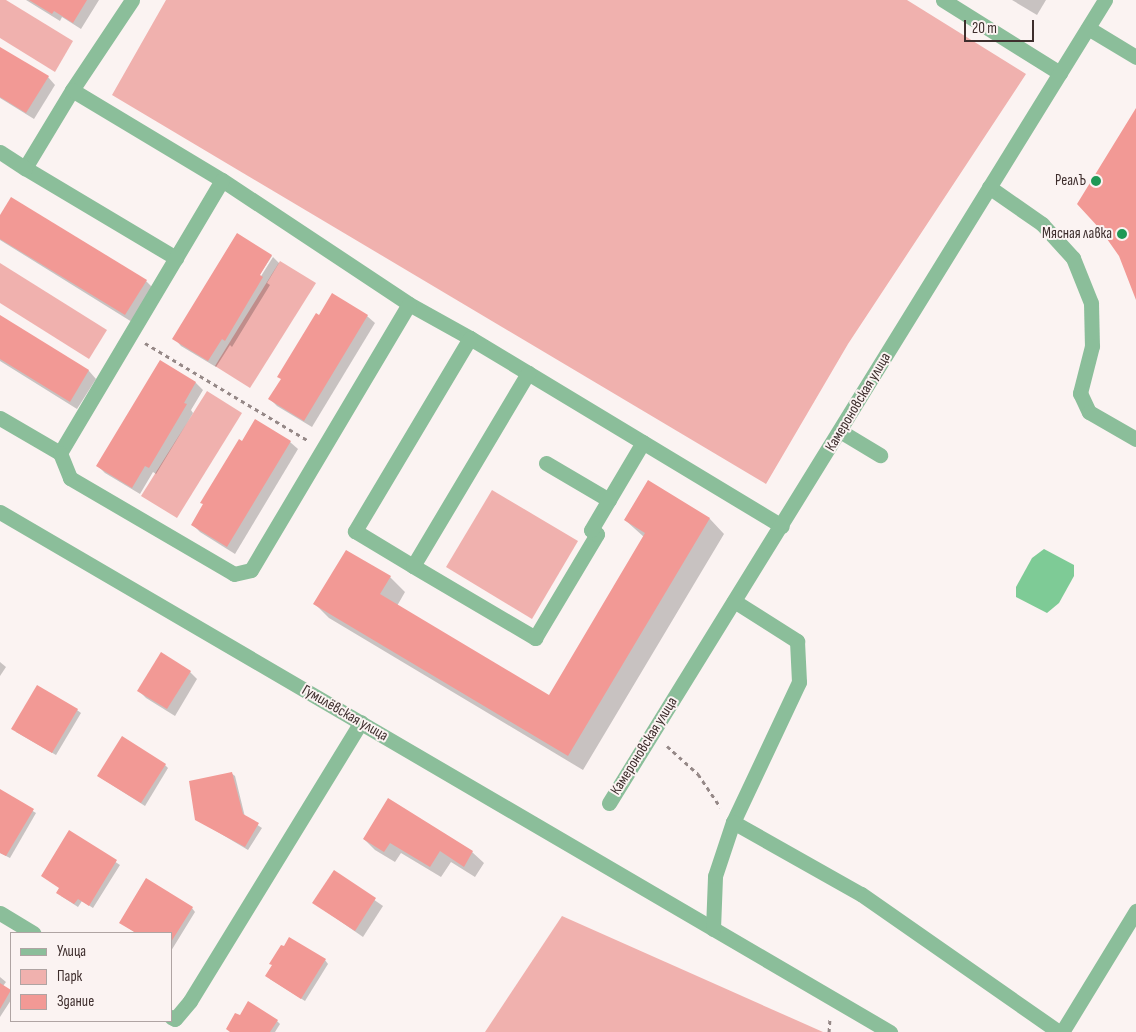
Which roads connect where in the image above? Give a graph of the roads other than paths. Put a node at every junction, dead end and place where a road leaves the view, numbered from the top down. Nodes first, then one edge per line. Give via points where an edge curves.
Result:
1 (132, 0) edge
2 (943, 0) edge
3 (1105, 0) edge
4 (1088, 28) junction
5 (1136, 57) edge
6 (1060, 72) junction
7 (72, 90) junction
8 (0, 152) edge
9 (25, 168) junction
10 (222, 180) junction
11 (990, 187) junction
12 (176, 258) junction
13 (409, 304) junction
14 (470, 338) junction
15 (528, 373) junction
16 (0, 418) edge
17 (840, 431) junction
18 (1136, 439) edge
19 (643, 442) junction
20 (60, 453) junction
21 (880, 455) dead end
22 (546, 463) dead end
23 (609, 500) junction
24 (0, 512) edge
25 (782, 526) junction
26 (413, 566) junction
27 (734, 601) junction
28 (361, 722) junction
29 (609, 803) dead end
30 (733, 822) junction
31 (1136, 911) edge
32 (0, 913) edge
33 (713, 929) junction
34 (31, 932) edge
35 (172, 1022) edge
36 (890, 1032) edge
37 (1060, 1032) edge

1 - 7 street
2 - 6 street
3 - 4 street, Камероновская улица
4 - 5 street
4 - 6 street, Камероновская улица
6 - 11 street, Камероновская улица
7 - 9 street
7 - 10 street
8 - 9 street
9 - 12 street
10 - 12 street
10 - 13 street
11 - 17 street, Камероновская улица
11 - 18 street via 1042,224 1073,258 1092,303 1092,346 1080,394 1089,412
12 - 20 street
13 - 14 street
13 - 20 street via 251,570 234,574 70,478
14 - 15 street
14 - 26 street via 355,531
15 - 19 street
15 - 26 street
16 - 20 street
17 - 21 street
17 - 25 street, Камероновская улица
19 - 23 street
19 - 25 street
22 - 23 street
23 - 26 street via 591,530 597,534 535,638
24 - 28 street, Гумилёвская улица
25 - 27 street, Камероновская улица
27 - 29 street, Камероновская улица
27 - 30 street via 797,641 798,682
28 - 33 street, Гумилёвская улица
28 - 35 street via 195,993
30 - 33 street via 715,876
30 - 37 street via 861,894
31 - 37 street
32 - 34 street
33 - 36 street, Гумилёвская улица

